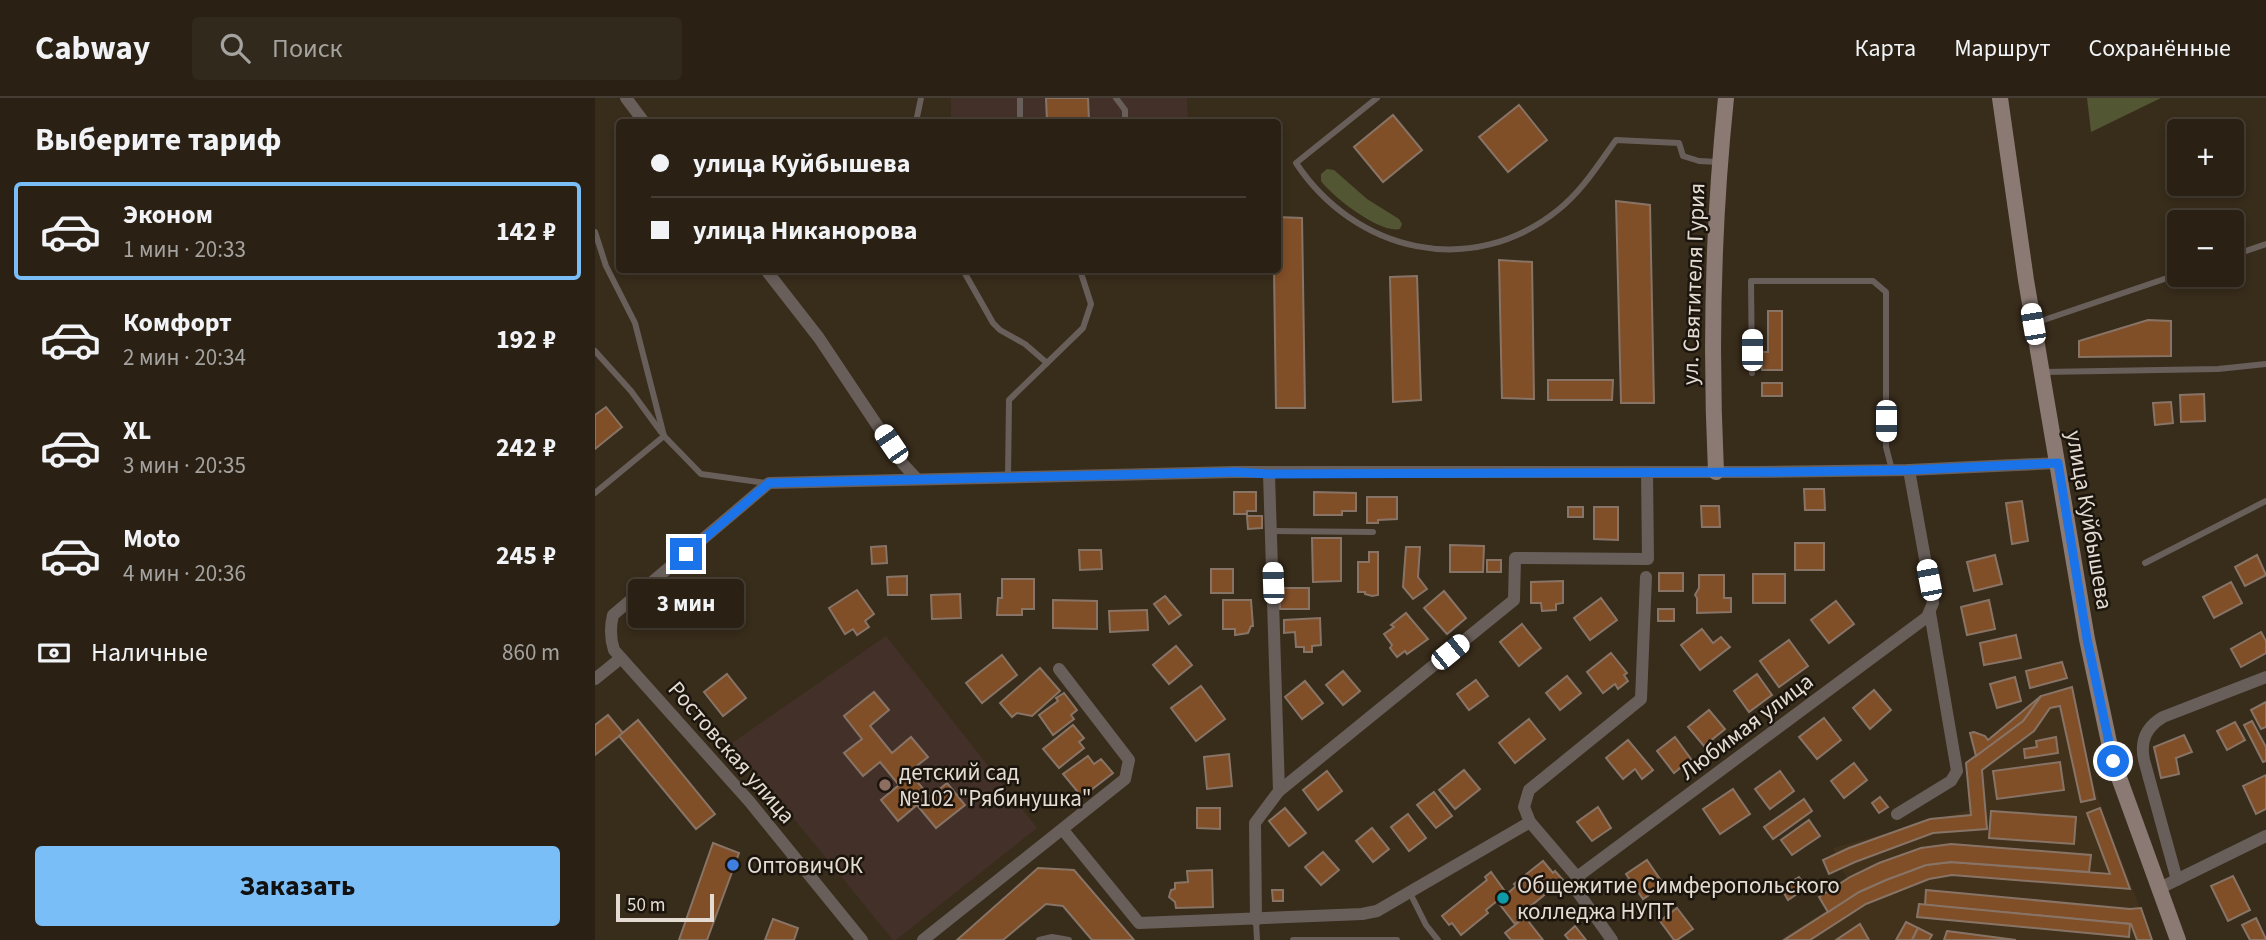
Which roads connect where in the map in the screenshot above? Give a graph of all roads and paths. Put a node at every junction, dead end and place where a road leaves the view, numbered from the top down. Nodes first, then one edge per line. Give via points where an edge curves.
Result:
1 (626, 98) edge
2 (921, 98) edge
3 (1020, 98) edge
4 (1116, 98) edge
5 (1377, 98) edge
6 (1726, 98) edge
7 (2000, 98) edge
8 (642, 119) edge
9 (917, 119) edge
10 (1020, 119) edge
11 (1125, 119) edge
12 (1720, 163) junction
13 (595, 232) edge
14 (2266, 244) edge
15 (2244, 252) edge
16 (768, 273) edge
17 (965, 273) edge
18 (1081, 273) edge
19 (2167, 278) edge
20 (2033, 324) junction
21 (595, 351) edge
22 (1047, 363) junction
23 (2266, 364) edge
24 (2042, 372) junction
25 (1752, 373) dead end
26 (664, 436) junction
27 (2058, 463) junction
28 (1892, 470) junction
29 (1909, 470) junction
30 (1647, 472) junction
31 (1716, 472) junction
32 (1269, 474) junction
33 (1008, 477) junction
34 (917, 479) junction
35 (769, 483) junction
36 (595, 493) edge
37 (2266, 501) edge
38 (1271, 531) junction
39 (1373, 532) dead end
40 (2145, 563) dead end
41 (1646, 577) dead end
42 (1932, 608) junction
43 (621, 658) junction
44 (1059, 669) dead end
45 (2266, 677) edge
46 (595, 679) edge
47 (1279, 791) junction
48 (1897, 814) dead end
49 (1530, 822) junction
50 (1063, 830) junction
51 (2266, 836) edge
52 (1577, 877) junction
53 (2177, 880) junction
54 (2158, 889) junction
55 (1409, 891) junction
56 (1256, 919) junction
57 (862, 940) edge
58 (923, 940) edge
59 (1039, 940) edge
60 (1069, 940) edge
61 (1257, 940) edge
62 (1293, 940) edge
63 (1397, 940) edge
64 (1438, 940) edge
65 (1612, 940) edge
66 (2178, 940) edge

1 - 8 street
2 - 9 lane
3 - 10 lane
4 - 11 lane via 1125,110
5 - 12 lane via 1296,163 1316,191 1342,214 1406,244 1476,247 1527,230 1571,199 1616,140 1679,143 1683,156
6 - 12 main road, ул. Святителя Гурия
7 - 20 main road, улица Куйбышева
12 - 31 main road, ул. Святителя Гурия via 1712,321
13 - 26 lane via 606,266 635,323
14 - 15 lane
16 - 34 street via 820,338
17 - 22 lane via 993,323
18 - 22 lane via 1091,304 1083,328
19 - 20 lane
20 - 24 main road, улица Куйбышева
21 - 26 lane
22 - 33 lane via 1009,400
23 - 24 lane
24 - 27 main road, улица Куйбышева
25 - 28 lane via 1751,281 1873,281 1887,292 1887,447
26 - 35 lane via 701,474
26 - 36 lane
27 - 29 street
27 - 54 main road, улица Куйбышева via 2113,761
28 - 29 street
28 - 31 street
29 - 42 street
30 - 31 street
30 - 32 street
30 - 47 street via 1648,559 1515,558 1514,600
32 - 33 street
32 - 38 street
33 - 34 street
34 - 35 street
35 - 43 street via 613,615 612,643
37 - 40 lane
38 - 39 lane
38 - 47 street
41 - 49 street via 1641,699 1529,790 1524,807
42 - 48 street via 1958,771 1951,781
42 - 52 street, Любимая улица
43 - 46 street
43 - 57 street, Ростовская улица via 749,801
44 - 50 street via 1129,760 1125,779
45 - 53 street via 2163,717 2143,739 2144,760
47 - 56 street via 1255,823
49 - 52 street
49 - 55 street
50 - 56 street via 1139,923
50 - 58 street
51 - 53 street
52 - 65 street via 1577,891
53 - 54 street
54 - 66 main road, улица Куйбышева
55 - 56 street via 1377,911 1362,914
55 - 64 lane
56 - 61 lane
59 - 60 lane
62 - 63 lane

